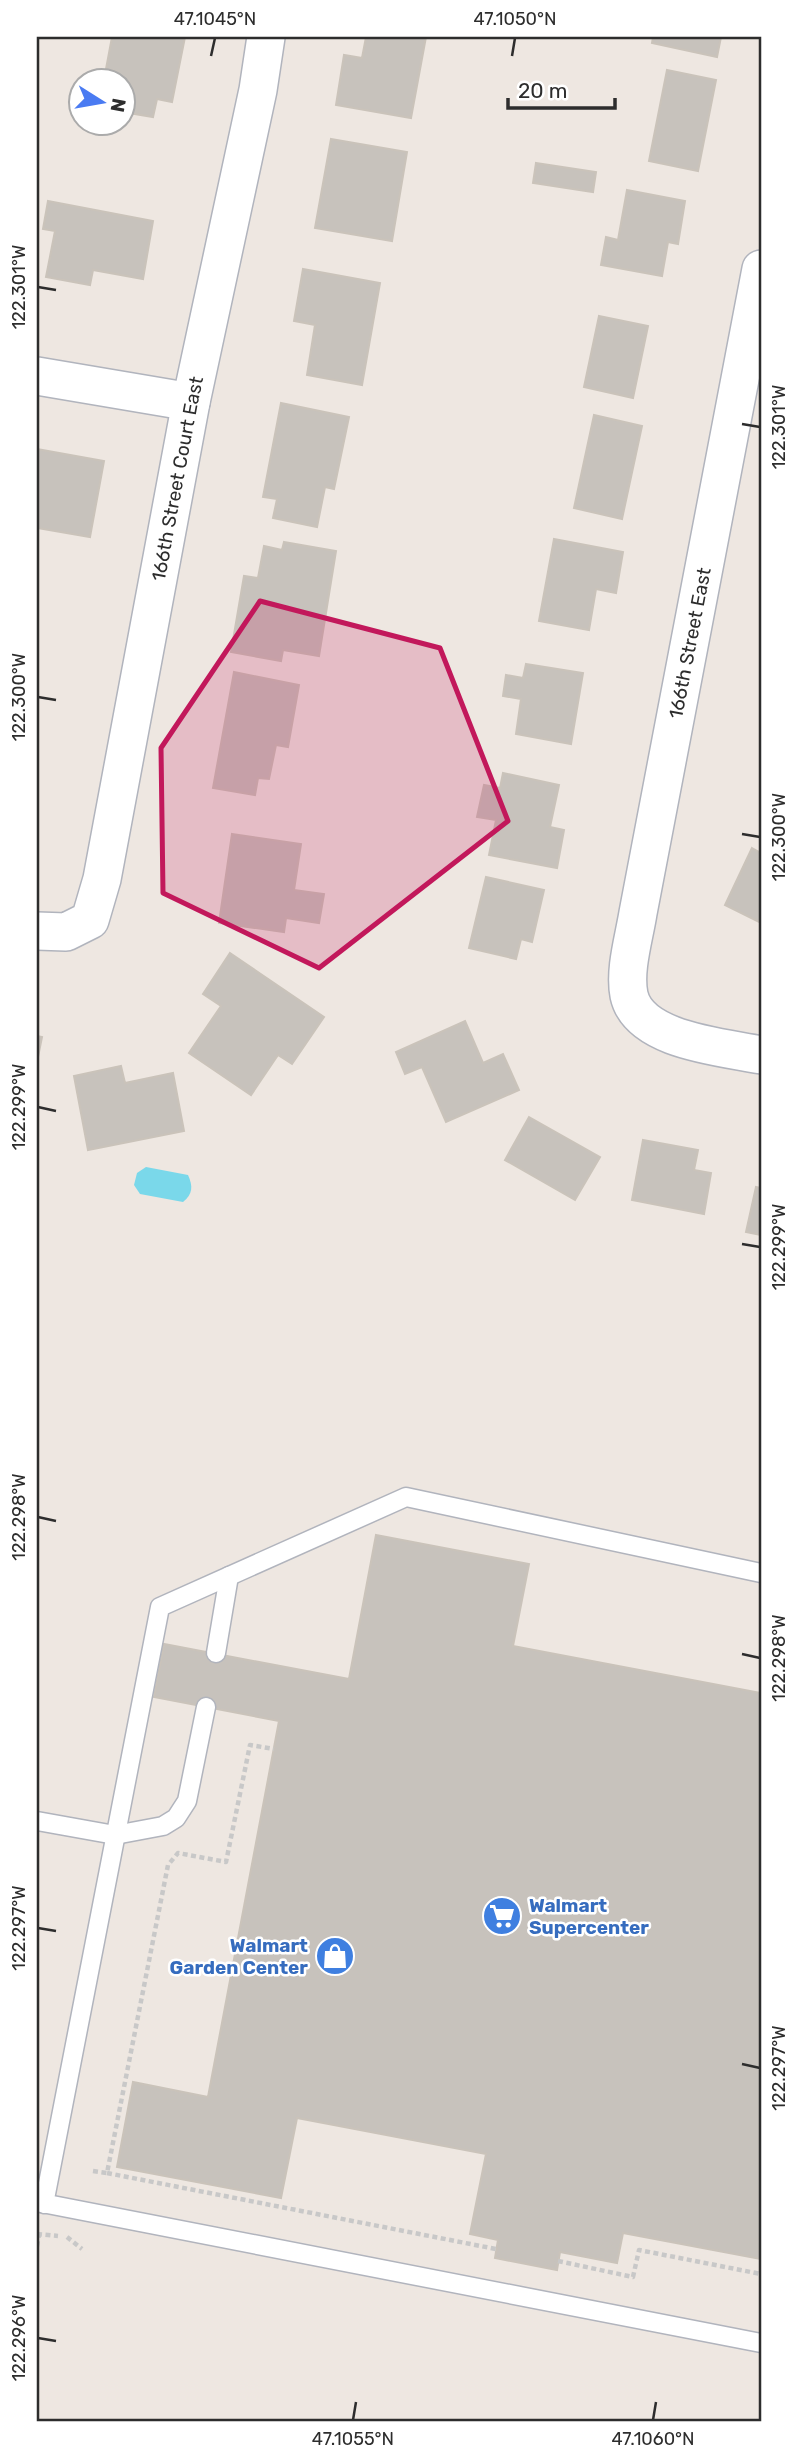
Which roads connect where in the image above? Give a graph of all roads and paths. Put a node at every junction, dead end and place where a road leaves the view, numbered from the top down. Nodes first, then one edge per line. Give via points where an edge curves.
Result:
1 (266, 37) edge
2 (761, 269) edge
3 (37, 376) edge
4 (191, 402) junction
5 (37, 931) edge
6 (761, 1055) edge
7 (761, 1573) edge
8 (229, 1576) junction
9 (216, 1653) dead end
10 (206, 1707) dead end
11 (274, 1749) dead end
12 (37, 1821) edge
13 (115, 1835) junction
14 (93, 2171) dead end
15 (107, 2173) junction
16 (40, 2203) edge
17 (38, 2234) edge
18 (37, 2246) edge
19 (82, 2249) dead end
20 (496, 2249) dead end
21 (558, 2261) dead end
22 (761, 2274) edge
23 (761, 2343) edge

1 - 4 street, 166th Street Court East
2 - 6 street, 166th Street East via 629,974 629,996 658,1031
3 - 4 street
4 - 5 street, 166th Street Court East via 103,878 90,919 66,932
7 - 8 lane via 406,1497
8 - 9 lane
8 - 13 lane via 160,1607
10 - 13 lane via 187,1801 176,1818 163,1826
11 - 15 path via 250,1745 226,1862 178,1853 168,1865
12 - 13 lane
13 - 16 lane
14 - 15 path
15 - 20 path
16 - 23 lane
17 - 18 path
17 - 19 path via 67,2237
21 - 22 path via 633,2277 639,2250

